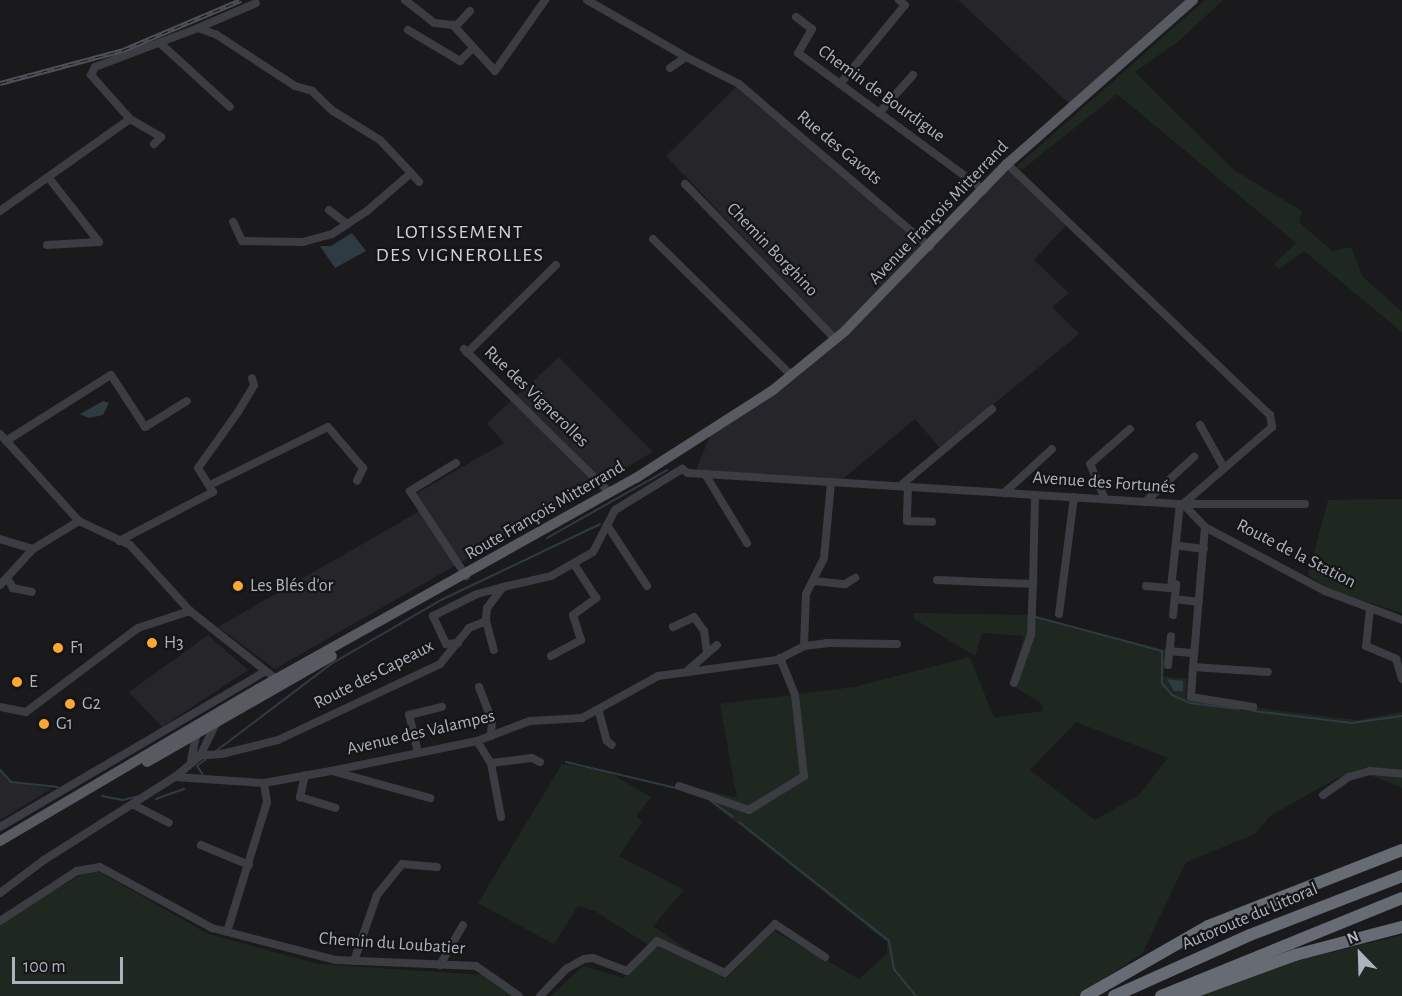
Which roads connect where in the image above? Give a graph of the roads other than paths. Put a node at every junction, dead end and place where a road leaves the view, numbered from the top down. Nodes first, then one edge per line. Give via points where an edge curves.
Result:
1 (405, 0) edge
2 (545, 0) edge
3 (587, 0) edge
4 (899, 0) edge
5 (1194, 0) edge
6 (256, 3) dead end
7 (470, 11) dead end
8 (796, 17) dead end
9 (454, 27) junction
10 (198, 28) junction
11 (408, 30) dead end
12 (161, 44) junction
13 (473, 48) junction
14 (686, 57) junction
15 (670, 68) dead end
16 (913, 75) dead end
17 (840, 84) junction
18 (230, 107) dead end
19 (879, 113) junction
20 (130, 119) junction
21 (154, 144) dead end
22 (1007, 164) junction
23 (411, 173) junction
24 (49, 178) junction
25 (419, 182) dead end
26 (685, 184) dead end
27 (984, 190) junction
28 (0, 210) edge
29 (329, 210) dead end
30 (233, 222) dead end
31 (347, 224) junction
32 (653, 239) dead end
33 (47, 245) dead end
34 (930, 247) junction
35 (556, 265) dead end
36 (835, 339) junction
37 (791, 375) junction
38 (252, 378) dead end
39 (187, 401) dead end
40 (992, 409) dead end
41 (1200, 425) dead end
42 (1130, 429) dead end
43 (3, 437) edge
44 (699, 439) joint
45 (1052, 449) dead end
46 (1194, 457) dead end
47 (456, 463) dead end
48 (1224, 468) junction
49 (705, 474) junction
50 (357, 481) dead end
51 (831, 482) junction
52 (210, 485) junction
53 (904, 486) junction
54 (610, 493) junction
55 (1004, 493) junction
56 (1035, 495) junction
57 (1074, 497) junction
58 (1105, 499) junction
59 (1145, 502) junction
60 (1181, 504) junction
61 (1305, 504) dead end
62 (79, 521) junction
63 (932, 522) dead end
64 (607, 525) junction
65 (1206, 527) junction
66 (1181, 533) dead end
67 (0, 539) edge
68 (119, 541) junction
69 (747, 543) dead end
70 (1180, 546) junction
71 (33, 549) junction
72 (1204, 549) junction
73 (1179, 561) dead end
74 (574, 564) junction
75 (466, 576) junction
76 (7, 578) junction
77 (855, 578) dead end
78 (938, 580) dead end
79 (814, 581) junction
80 (1033, 584) junction
81 (1176, 584) dead end
82 (0, 585) edge
83 (647, 586) dead end
84 (1146, 586) dead end
85 (503, 587) junction
86 (32, 592) dead end
87 (1175, 599) junction
88 (1199, 602) junction
89 (1370, 609) junction
90 (405, 610) junction
91 (190, 611) junction
92 (1059, 614) dead end
93 (1173, 615) dead end
94 (1402, 620) edge
95 (486, 621) junction
96 (673, 627) dead end
97 (1171, 636) dead end
98 (458, 643) junction
99 (897, 644) dead end
100 (717, 645) dead end
101 (804, 646) junction
102 (494, 650) dead end
103 (1169, 651) junction
104 (708, 653) junction
105 (1194, 653) junction
106 (551, 656) dead end
107 (780, 658) junction
108 (1168, 665) dead end
109 (1193, 667) junction
110 (264, 672) junction
111 (685, 672) junction
112 (1268, 672) dead end
113 (276, 679) junction
114 (1402, 679) edge
115 (1014, 683) dead end
116 (479, 687) dead end
117 (260, 688) junction
118 (0, 707) edge
119 (442, 707) dead end
120 (1253, 707) dead end
121 (599, 712) junction
122 (215, 725) junction
123 (491, 736) junction
124 (194, 737) junction
125 (477, 741) junction
126 (612, 745) dead end
127 (418, 753) junction
128 (196, 755) junction
129 (540, 762) dead end
130 (491, 763) junction
131 (331, 771) junction
132 (1402, 774) edge
133 (305, 776) junction
134 (176, 777) junction
135 (264, 783) junction
136 (679, 786) dead end
137 (1323, 795) dead end
138 (430, 798) dead end
139 (134, 806) junction
140 (335, 808) dead end
141 (501, 817) dead end
142 (170, 823) dead end
143 (0, 827) edge
144 (0, 841) edge
145 (201, 845) dead end
146 (0, 849) edge
147 (1402, 850) edge
148 (249, 865) junction
149 (437, 867) dead end
150 (1402, 876) edge
151 (0, 893) edge
152 (1402, 898) edge
153 (0, 921) edge
154 (463, 925) dead end
155 (1402, 927) edge
156 (227, 932) junction
157 (825, 957) dead end
158 (354, 961) junction
159 (440, 965) junction
160 (519, 996) edge
161 (540, 996) edge
162 (1086, 996) edge
163 (1114, 996) edge
164 (1161, 996) edge
165 (1183, 996) edge

1 - 9 street via 434,23
2 - 13 street via 495,71
3 - 14 street, Rue des Gavots
4 - 17 street via 905,5
5 - 22 main road, Avenue François Mitterrand
6 - 10 street
7 - 9 street
8 - 17 street, Chemin de Bourdigue via 812,29 798,53
9 - 13 street
10 - 12 street
10 - 23 street via 217,35 295,86 312,91 333,111 380,140
11 - 13 street via 460,61
12 - 18 street
12 - 20 street via 95,67 91,75
14 - 15 street
14 - 34 street, Rue des Gavots via 739,84
16 - 19 street
17 - 19 street, Chemin de Bourdigue
19 - 27 street, Chemin de Bourdigue
20 - 21 street via 161,137
20 - 24 street
22 - 27 main road, Avenue François Mitterrand
22 - 48 street, Avenue des Fortunés via 1270,414 1272,427
23 - 25 street
23 - 31 street
24 - 28 street
24 - 33 street via 99,242
26 - 36 street, Chemin Borghino
27 - 34 main road, Avenue François Mitterrand
29 - 31 street
30 - 31 street via 242,242 303,242 332,234
32 - 37 street
34 - 36 main road, Avenue François Mitterrand
35 - 54 street, Rue des Vignerolles via 465,351
36 - 37 main road, Avenue François Mitterrand
37 - 44 main road, Avenue François Mitterrand
38 - 52 street via 254,385 238,412 198,468
39 - 43 street via 145,427 111,375
40 - 53 street
41 - 48 street
42 - 58 street via 1090,464
43 - 62 street
44 - 54 main road, Route François Mitterrand
45 - 55 street
46 - 59 street
47 - 75 street via 410,491
48 - 60 street, Avenue des Fortunés
49 - 51 street, Avenue des Fortunés
49 - 64 street, Avenue des Fortunés via 682,469 615,510
49 - 69 street
50 - 52 street via 363,468 328,427
51 - 53 street, Avenue des Fortunés
51 - 79 street via 824,558
52 - 68 street via 213,492
53 - 55 street, Avenue des Fortunés
53 - 63 street via 907,521
54 - 75 main road, Route François Mitterrand
55 - 56 street, Avenue des Fortunés
56 - 57 street, Avenue des Fortunés
56 - 80 street
57 - 58 street, Avenue des Fortunés
57 - 92 street
58 - 59 street, Avenue des Fortunés
59 - 60 street, Avenue des Fortunés
60 - 61 street
60 - 65 street, Route de la Station
60 - 84 street via 1171,588
62 - 68 street
62 - 71 street
64 - 74 street via 593,552
64 - 83 street
65 - 72 street
65 - 89 street, Route de la Station via 1325,591
66 - 70 street
67 - 71 street
68 - 91 street via 130,545
70 - 72 street
70 - 73 street
71 - 76 street
72 - 88 street
74 - 85 street via 551,576
74 - 106 street via 596,598 573,615 580,640
75 - 90 main road, Route François Mitterrand
76 - 82 street
76 - 86 street via 13,588
77 - 79 street via 845,584
78 - 80 street
79 - 101 street via 806,594
80 - 115 street via 1030,635
81 - 87 street
85 - 95 street via 487,608
85 - 98 street via 477,594 433,616 446,644
87 - 88 street
87 - 93 street
88 - 105 street
89 - 94 street, Route de la Station
89 - 114 street via 1365,646 1396,658
90 - 113 main road
90 - 122 main road
91 - 110 street
91 - 118 street via 138,627 26,712
95 - 98 street, Route des Capeaux via 469,628
95 - 102 street
96 - 104 street via 694,617 704,631
97 - 103 street
98 - 128 street, Route des Capeaux via 440,664 278,740 222,754
99 - 101 street, Avenue des Valampes
100 - 104 street
101 - 107 street, Avenue des Valampes
103 - 105 street
103 - 108 street
104 - 111 street
105 - 109 street
107 - 111 street, Avenue des Valampes
107 - 136 street via 795,695 804,776 749,810
109 - 112 street
109 - 120 street via 1191,697
110 - 113 street
110 - 117 street
110 - 143 street
111 - 121 street, Avenue des Valampes via 658,676
113 - 117 main road
116 - 123 street via 492,721
117 - 124 street via 198,728
117 - 144 main road
119 - 127 street via 410,715
121 - 123 street, Avenue des Valampes via 582,718 530,721
121 - 126 street via 607,741
122 - 124 main road
122 - 128 street
123 - 125 street, Avenue des Valampes
124 - 128 street
124 - 146 main road
125 - 127 street, Avenue des Valampes
125 - 130 street
127 - 131 street, Avenue des Valampes
128 - 134 street
129 - 130 street via 532,758
130 - 141 street
131 - 133 street, Avenue des Valampes
131 - 138 street, Avenue des Valampes
132 - 137 street via 1358,774
133 - 135 street, Avenue des Valampes
133 - 140 street via 300,797
134 - 135 street, Avenue des Valampes
134 - 139 street
135 - 148 street via 267,802
139 - 142 street
139 - 151 street via 44,860
145 - 148 street
147 - 162 highway via 1199,931
148 - 156 street
149 - 158 street via 402,864 377,895
150 - 163 highway, Autoroute du Littoral via 1250,935
152 - 164 highway, Autoroute du Littoral
153 - 156 street, Chemin du Loubatier via 77,871 100,867 212,928
154 - 159 street
155 - 165 highway via 1295,955
156 - 158 street, Chemin du Loubatier via 296,952
157 - 161 street via 773,925 725,973 657,941 627,971 593,958 584,959 566,969
158 - 159 street, Chemin du Loubatier
159 - 160 street, Chemin du Loubatier via 476,966

